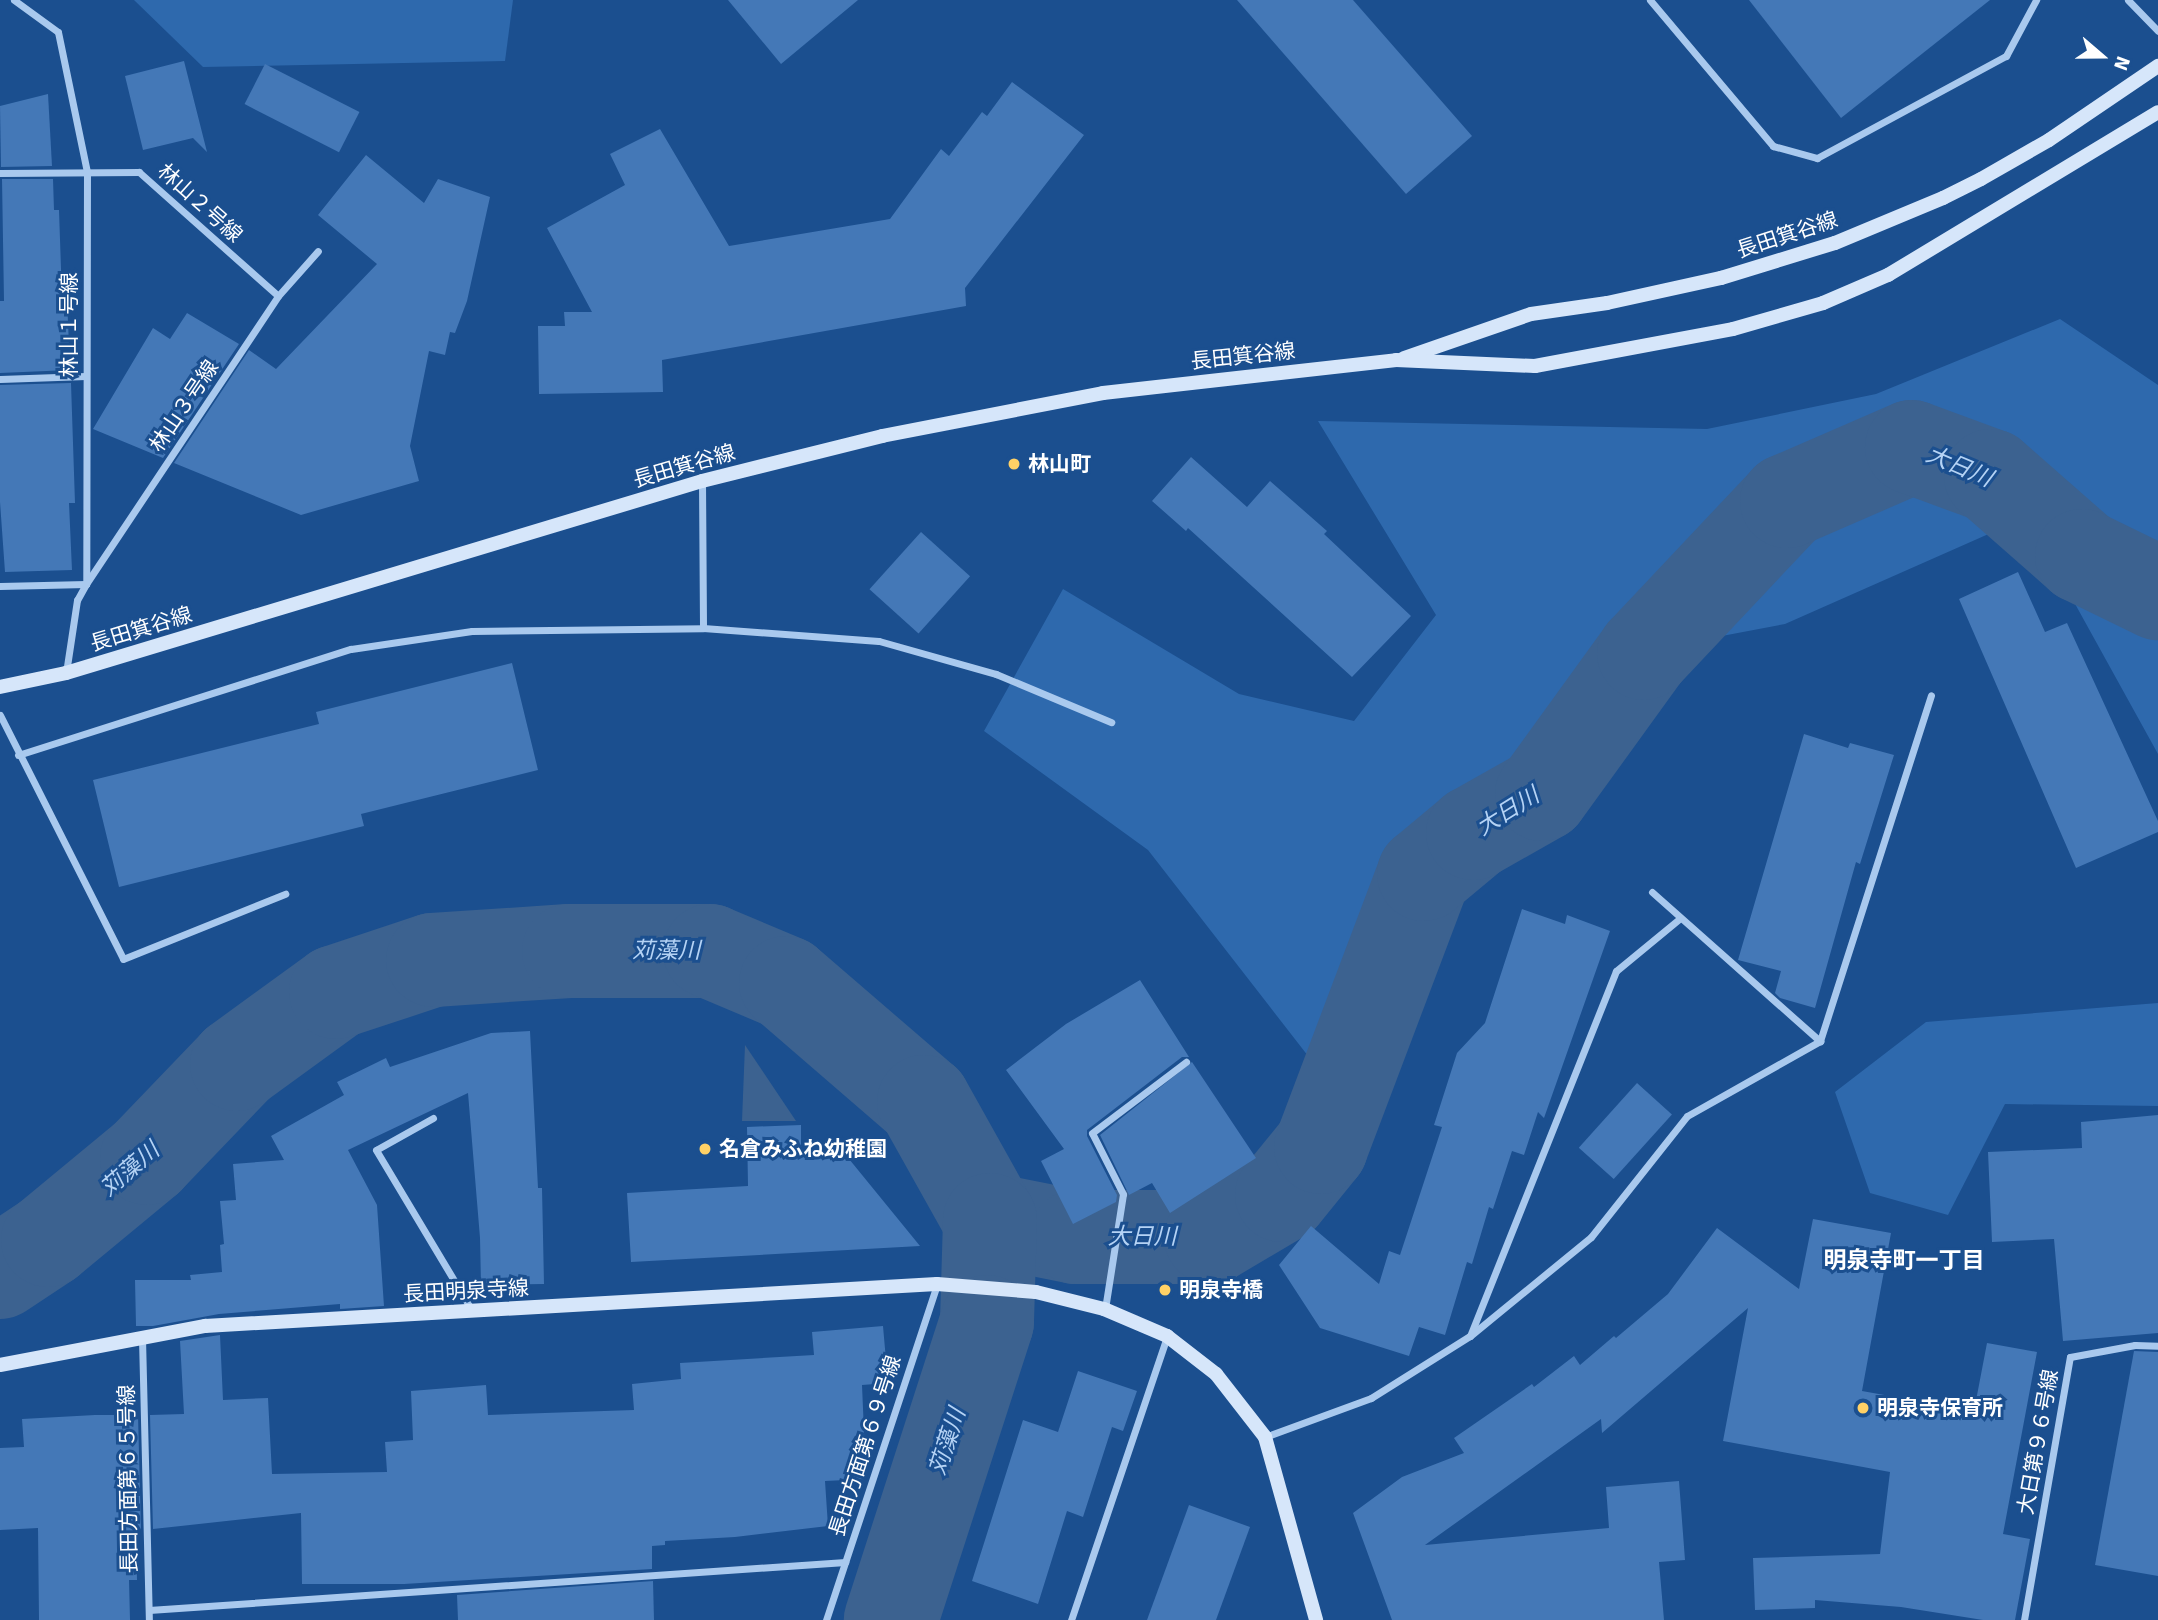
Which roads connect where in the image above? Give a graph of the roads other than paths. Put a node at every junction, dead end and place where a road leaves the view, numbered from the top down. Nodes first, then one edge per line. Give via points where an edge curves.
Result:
1 (14, 0) edge
2 (1650, 0) edge
3 (2036, 0) edge
4 (2128, 0) edge
5 (2158, 31) edge
6 (2158, 66) edge
7 (2158, 111) edge
8 (87, 172) junction
9 (0, 173) edge
10 (318, 251) dead end
11 (278, 296) junction
12 (1396, 360) junction
13 (86, 376) junction
14 (0, 380) edge
15 (702, 481) junction
16 (86, 584) junction
17 (0, 586) edge
18 (703, 628) junction
19 (66, 673) junction
20 (0, 687) edge
21 (1931, 695) dead end
22 (0, 715) edge
23 (1111, 722) dead end
24 (18, 755) junction
25 (1652, 892) dead end
26 (285, 894) dead end
27 (1679, 919) junction
28 (1820, 1041) junction
29 (1186, 1062) dead end
30 (433, 1118) dead end
31 (937, 1284) junction
32 (1104, 1309) junction
33 (473, 1312) junction
34 (1167, 1336) junction
35 (1469, 1336) junction
36 (142, 1338) junction
37 (2158, 1346) edge
38 (0, 1365) edge
39 (1265, 1437) junction
40 (845, 1562) junction
41 (149, 1610) junction
42 (149, 1620) edge
43 (826, 1620) edge
44 (1071, 1620) edge
45 (1316, 1620) edge
46 (2024, 1620) edge

1 - 8 street, 林山１号線 via 58,32
2 - 3 street via 1773,146 1816,158 2006,56
4 - 5 street
6 - 12 street, 長田箕谷線 via 1981,179 1835,243 1721,278 1531,314
7 - 12 street, 長田箕谷線 via 1888,275 1823,303 1733,329 1535,366
8 - 9 street, 林山２号線
8 - 11 street, 林山２号線 via 139,172
8 - 13 street, 林山１号線
10 - 11 street, 林山３号線
11 - 16 street, 林山３号線
12 - 15 street, 長田箕谷線 via 1103,393 882,436
13 - 14 street
13 - 16 street, 林山１号線
15 - 18 street
15 - 19 street, 長田箕谷線
16 - 17 street
16 - 19 street, 林山１号線 via 77,600
18 - 23 street via 879,641 996,674
18 - 24 street via 472,631 351,649
19 - 20 street, 長田箕谷線
21 - 28 street
22 - 24 street
24 - 26 street via 122,959
25 - 27 street
27 - 28 street
27 - 35 street via 1616,971
28 - 35 street via 1687,1116 1591,1237
29 - 32 street via 1092,1133 1123,1194
30 - 33 street via 376,1150
31 - 32 street, 長田明泉寺線 via 1036,1292
31 - 33 street, 長田明泉寺線
31 - 40 street, 長田方面第６９号線
32 - 34 street, 長田明泉寺線
33 - 36 street, 長田明泉寺線 via 205,1326
34 - 39 street, 長田明泉寺線 via 1216,1374
34 - 44 street
35 - 39 street via 1371,1398
36 - 38 street, 長田明泉寺線
36 - 41 street, 長田方面第６５号線
37 - 46 street, 大日第９６号線 via 2135,1345 2070,1357
39 - 45 street
40 - 41 street
40 - 43 street, 長田方面第６９号線
41 - 42 street, 長田方面第６５号線

